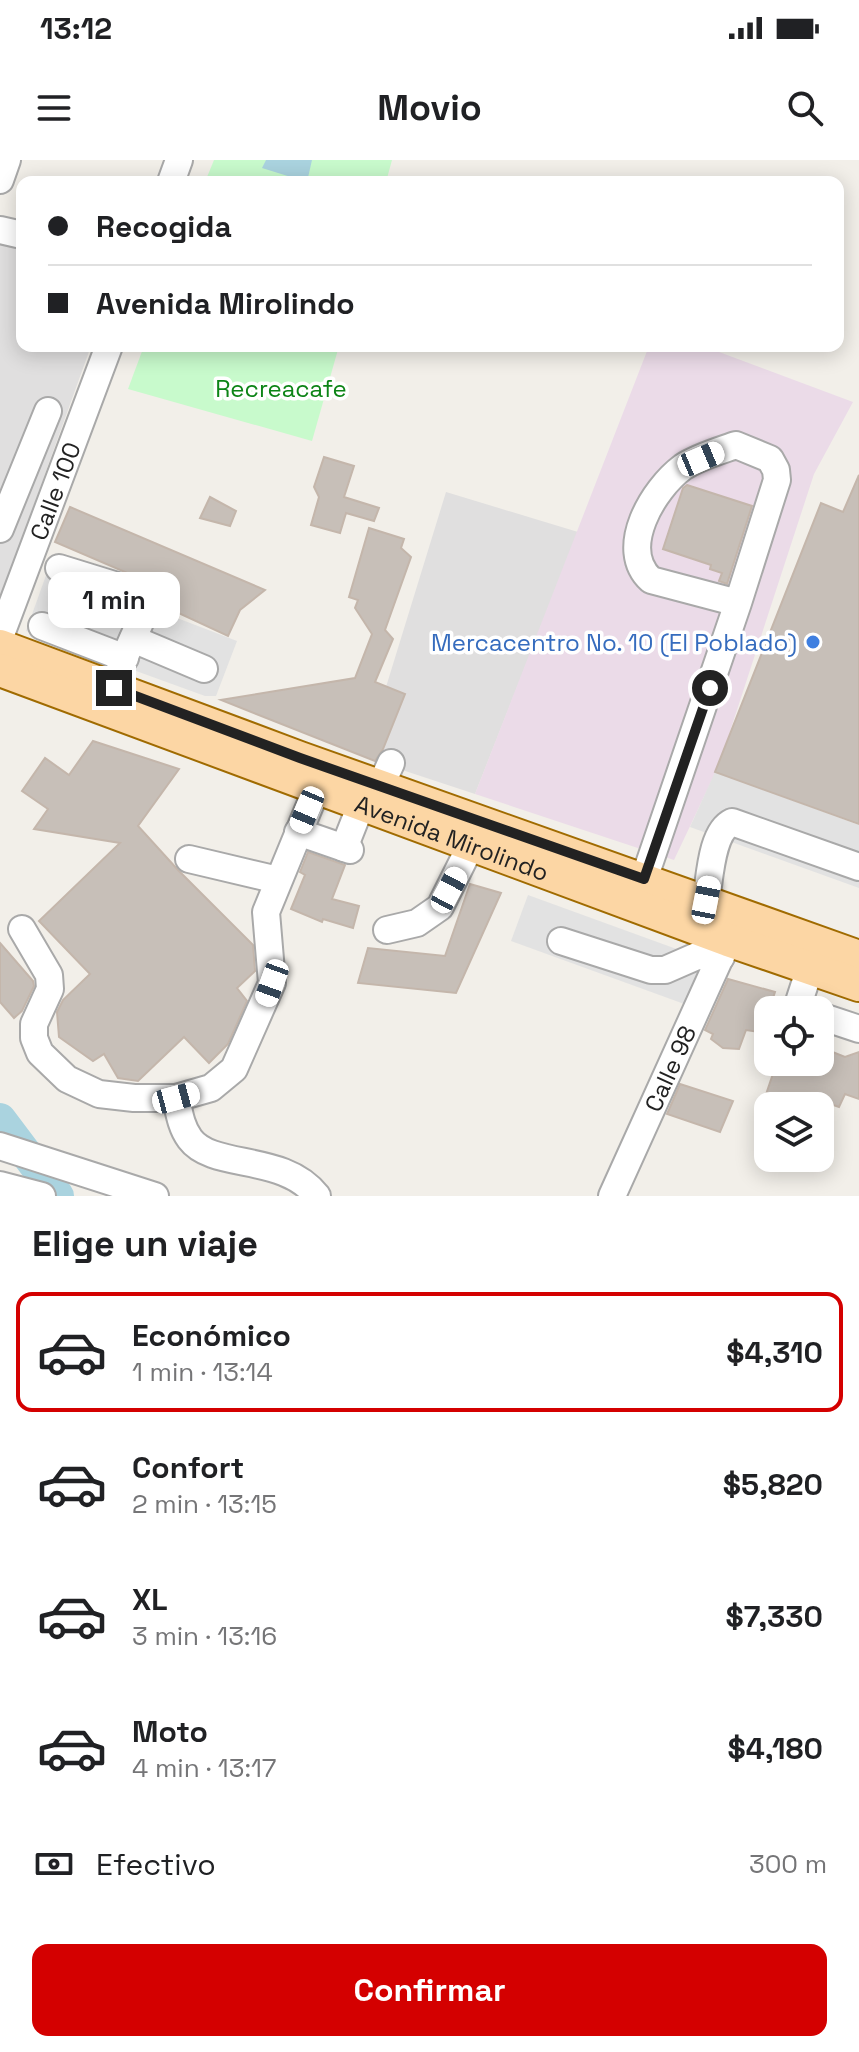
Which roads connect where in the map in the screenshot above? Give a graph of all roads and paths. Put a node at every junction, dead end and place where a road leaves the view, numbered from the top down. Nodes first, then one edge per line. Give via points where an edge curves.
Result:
1 (7, 160) edge
2 (0, 180) edge
3 (107, 352) edge
4 (48, 411) dead end
5 (0, 529) edge
6 (59, 568) dead end
7 (738, 603) junction
8 (42, 626) dead end
9 (0, 637) edge
10 (0, 646) edge
11 (129, 648) junction
12 (204, 669) dead end
13 (0, 670) edge
14 (111, 699) junction
15 (148, 713) junction
16 (378, 784) junction
17 (317, 788) junction
18 (298, 832) junction
19 (471, 845) junction
20 (189, 859) dead end
21 (859, 867) edge
22 (644, 879) junction
23 (278, 880) junction
24 (706, 900) junction
25 (22, 929) dead end
26 (387, 930) dead end
27 (561, 941) dead end
28 (725, 948) junction
29 (859, 957) edge
30 (810, 968) junction
31 (859, 985) edge
32 (801, 996) edge
33 (834, 1021) edge
34 (859, 1029) edge
35 (176, 1098) junction
36 (0, 1146) edge
37 (0, 1185) edge
38 (36, 1194) edge
39 (155, 1196) edge
40 (317, 1196) edge
41 (612, 1196) edge

1 - 2 street
3 - 9 street, Calle 100
4 - 5 street
6 - 11 street via 136,596 142,618
7 - 7 street via 777,480 770,459 736,445 686,465 667,481 651,503 637,559 651,580
7 - 22 street
8 - 11 street
10 - 14 main road, Avenida Mirolindo
11 - 12 street
11 - 14 street
13 - 14 main road, Avenida Mirolindo
13 - 15 main road via 18,688 86,715
14 - 15 main road, Avenida Mirolindo
15 - 16 main road, Avenida Mirolindo via 174,699 195,702 293,741 300,758
15 - 17 main road, Avenida Mirolindo
16 - 17 main road, Avenida Mirolindo
16 - 18 street via 347,849
16 - 19 main road, Avenida Mirolindo
16 - 22 main road, Avenida Mirolindo
17 - 18 street
18 - 23 street
19 - 26 street via 440,907 417,923
19 - 28 main road, Avenida Mirolindo
20 - 23 street
21 - 24 street via 732,822 722,826 717,837
22 - 24 main road, Avenida Mirolindo
23 - 35 street via 266,912 272,983 234,1069 211,1088
24 - 29 main road, Avenida Mirolindo
25 - 35 street via 49,975 50,989 34,1024 40,1053 67,1079 99,1094
27 - 28 street via 651,970
28 - 30 main road, Avenida Mirolindo
28 - 41 street, Calle 98
30 - 31 main road, Avenida Mirolindo
30 - 32 street
33 - 34 street
35 - 40 street via 180,1120 202,1151 280,1170 307,1183
36 - 39 street
37 - 38 street

